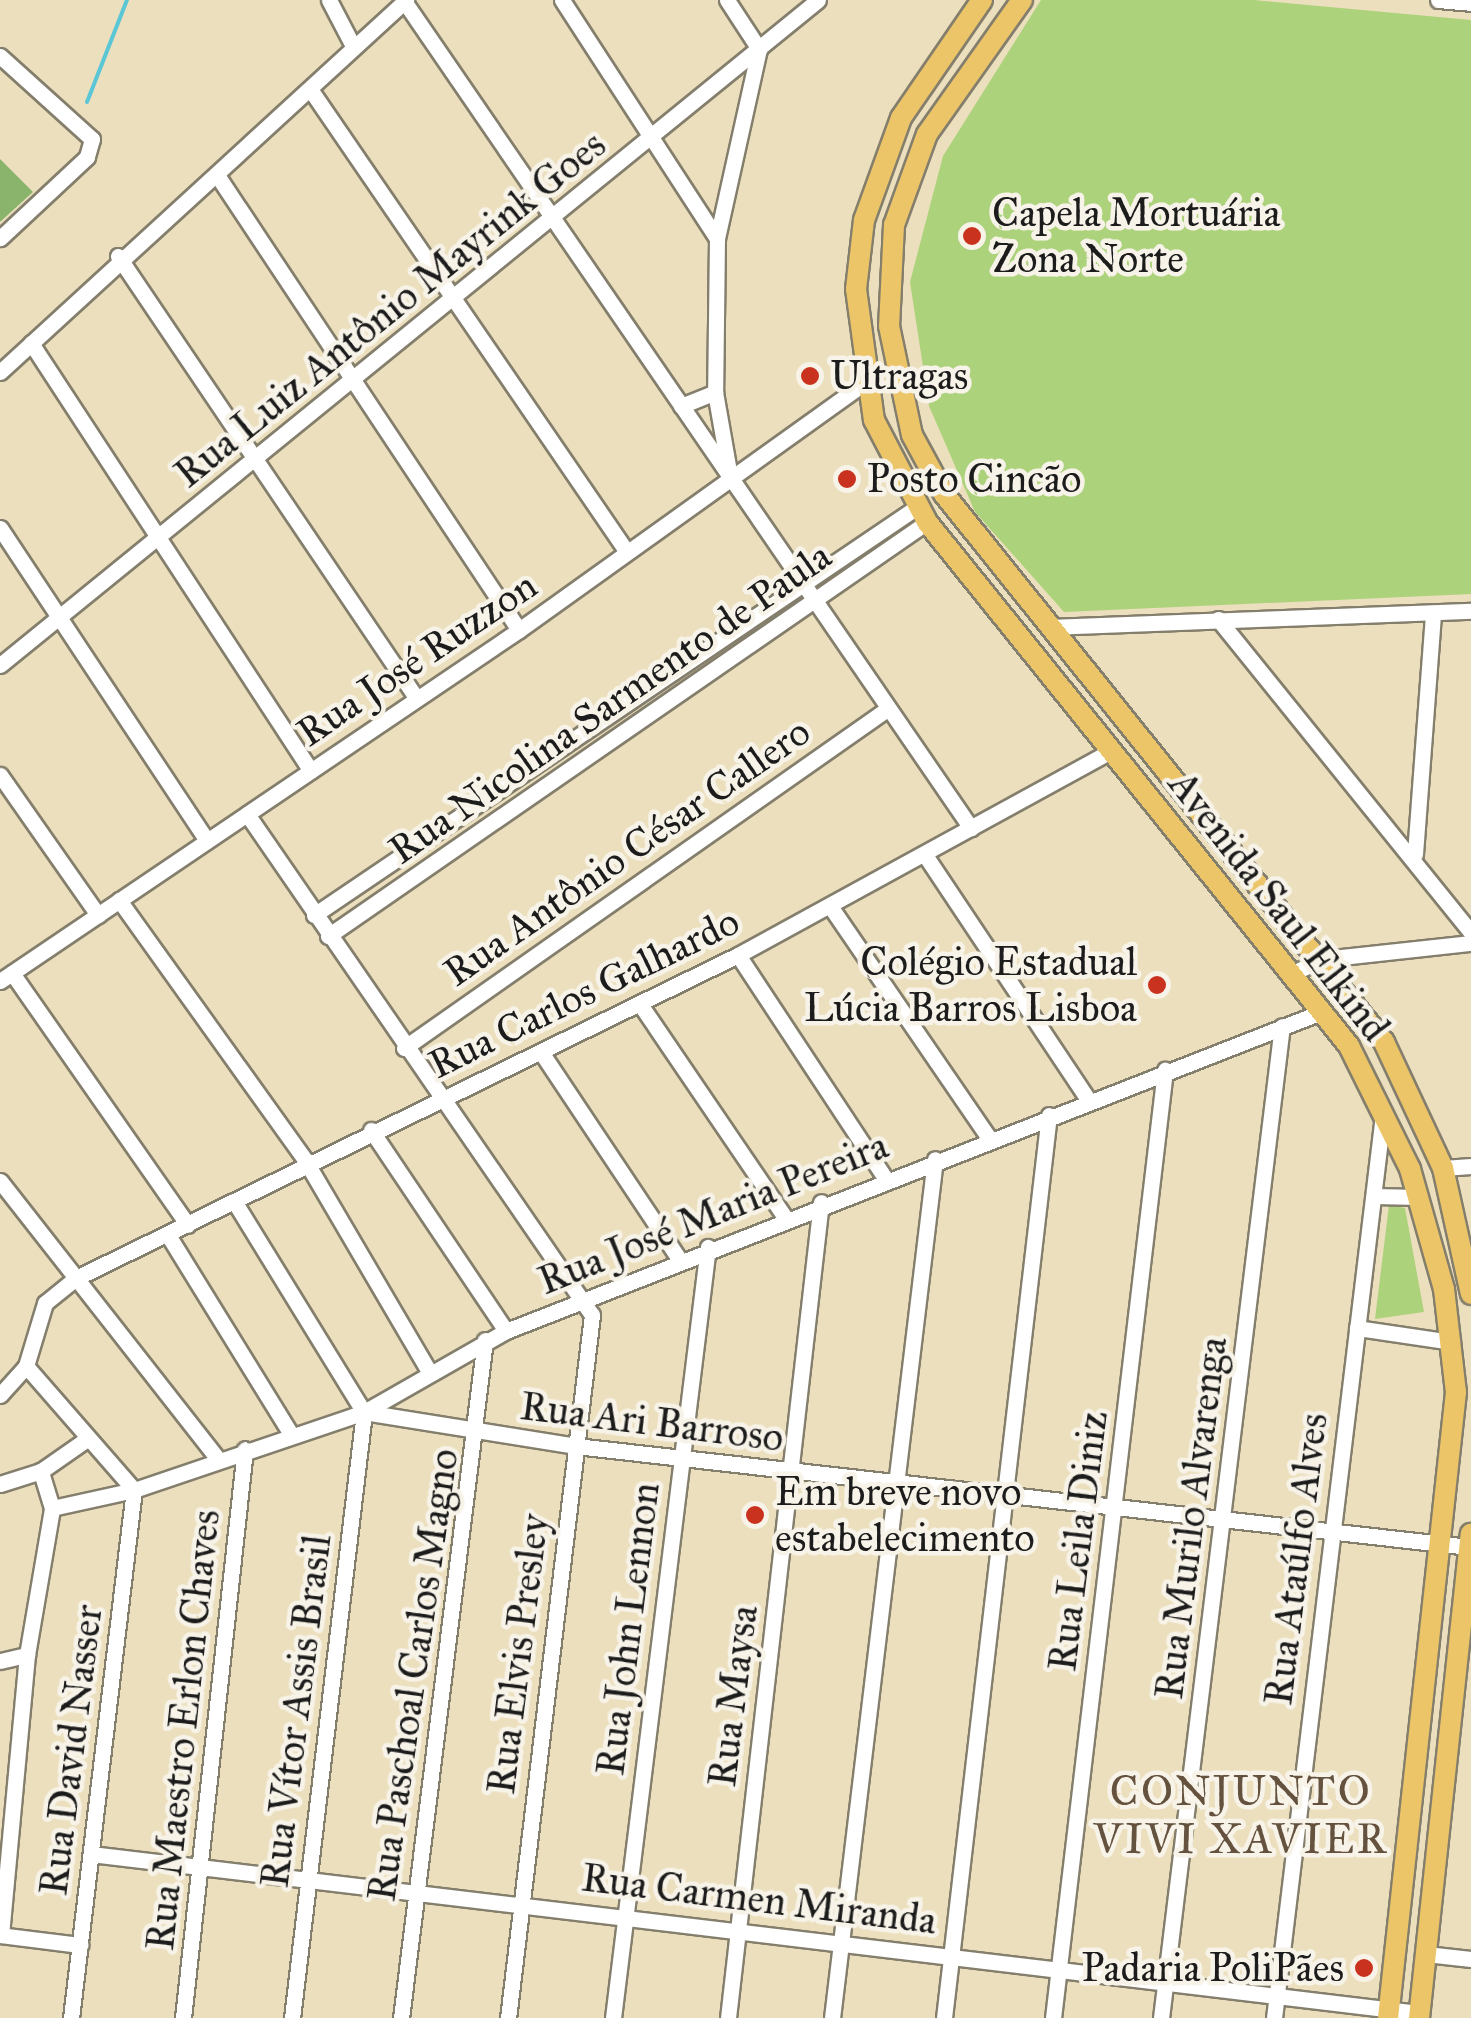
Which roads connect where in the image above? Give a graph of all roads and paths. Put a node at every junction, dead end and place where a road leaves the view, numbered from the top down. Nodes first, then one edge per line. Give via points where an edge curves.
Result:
1 (330, 0) edge
2 (562, 0) edge
3 (727, 0) edge
4 (818, 0) edge
5 (982, 0) edge
6 (1022, 0) edge
7 (1438, 0) edge
8 (405, 1) edge
9 (1471, 3) edge
10 (354, 46) junction
11 (759, 49) junction
12 (0, 55) edge
13 (310, 89) junction
14 (652, 137) junction
15 (217, 174) junction
16 (552, 219) junction
17 (0, 238) edge
18 (716, 238) junction
19 (118, 256) junction
20 (456, 298) junction
21 (30, 343) junction
22 (0, 372) edge
23 (355, 379) junction
24 (864, 383) junction
25 (715, 392) junction
26 (681, 406) junction
27 (912, 434) junction
28 (255, 461) junction
29 (730, 476) junction
30 (922, 514) junction
31 (0, 528) edge
32 (154, 543) junction
33 (627, 552) junction
34 (804, 588) junction
35 (991, 594) junction
36 (814, 603) junction
37 (1471, 611) edge
38 (1433, 613) junction
39 (58, 619) junction
40 (1218, 619) junction
41 (1050, 627) junction
42 (520, 630) junction
43 (0, 665) edge
44 (418, 699) junction
45 (887, 710) junction
46 (1112, 750) junction
47 (312, 770) junction
48 (0, 775) edge
49 (246, 814) junction
50 (971, 828) junction
51 (207, 841) junction
52 (1415, 854) junction
53 (925, 855) junction
54 (119, 900) junction
55 (830, 906) junction
56 (98, 915) junction
57 (314, 915) junction
58 (1471, 933) edge
59 (328, 936) junction
60 (1471, 943) edge
61 (738, 955) junction
62 (1323, 959) junction
63 (1295, 972) junction
64 (6, 977) edge
65 (640, 1004) junction
66 (1324, 1011) junction
67 (1282, 1026) junction
68 (404, 1048) junction
69 (542, 1052) junction
70 (1165, 1070) junction
71 (440, 1100) junction
72 (1088, 1100) junction
73 (1384, 1108) junction
74 (1049, 1115) junction
75 (371, 1130) junction
76 (989, 1138) junction
77 (935, 1158) junction
78 (305, 1160) junction
79 (1471, 1166) edge
80 (1443, 1168) junction
81 (885, 1178) junction
82 (0, 1181) edge
83 (1374, 1196) junction
84 (1419, 1196) junction
85 (234, 1201) junction
86 (821, 1202) junction
87 (784, 1216) junction
88 (188, 1225) junction
89 (168, 1235) junction
90 (708, 1247) junction
91 (678, 1259) junction
92 (76, 1278) junction
93 (1444, 1289) junction
94 (1471, 1290) edge
95 (586, 1299) junction
96 (1358, 1328) junction
97 (506, 1331) junction
98 (485, 1340) junction
99 (1452, 1342) junction
100 (26, 1366) junction
101 (427, 1368) junction
102 (0, 1395) edge
103 (1471, 1396) edge
104 (364, 1412) junction
105 (291, 1434) junction
106 (478, 1434) junction
107 (84, 1441) junction
108 (576, 1446) junction
109 (246, 1449) junction
110 (682, 1458) junction
111 (218, 1459) junction
112 (792, 1470) junction
113 (41, 1471) junction
114 (0, 1484) edge
115 (900, 1484) junction
116 (134, 1490) junction
117 (1007, 1497) junction
118 (52, 1508) junction
119 (1116, 1508) junction
120 (1225, 1520) junction
121 (1332, 1534) junction
122 (1471, 1534) edge
123 (1444, 1546) junction
124 (1470, 1547) edge
125 (26, 1655) junction
126 (0, 1661) edge
127 (91, 1854) junction
128 (202, 1867) junction
129 (310, 1880) junction
130 (416, 1892) junction
131 (521, 1904) junction
132 (626, 1916) junction
133 (738, 1930) junction
134 (1, 1935) edge
135 (840, 1942) junction
136 (80, 1944) junction
137 (951, 1954) junction
138 (1426, 1954) junction
139 (1471, 1959) edge
140 (1060, 1967) junction
141 (1165, 1980) junction
142 (1277, 1992) junction
143 (1389, 2012) edge
144 (1419, 2015) edge
145 (71, 2018) edge
146 (183, 2018) edge
147 (292, 2018) edge
148 (401, 2018) edge
149 (508, 2018) edge
150 (614, 2018) edge
151 (728, 2018) edge
152 (832, 2018) edge
153 (944, 2018) edge
154 (1054, 2018) edge
155 (1160, 2018) edge
156 (1274, 2018) edge

1 - 10 street
2 - 14 street
3 - 11 street
4 - 11 street, Rua Luiz Antônio Mayrink Goes
5 - 24 main road, Avenida Saul Elkind via 901,118 876,180 856,290
6 - 27 main road, Avenida Saul Elkind via 927,134 894,225 889,326
7 - 9 street
8 - 10 street
8 - 16 street
10 - 13 street
11 - 14 street, Rua Luiz Antônio Mayrink Goes
11 - 18 street
12 - 17 street via 92,139 87,158
13 - 15 street
13 - 20 street
14 - 16 street, Rua Luiz Antônio Mayrink Goes
14 - 18 street
15 - 19 street
15 - 23 street
16 - 20 street, Rua Luiz Antônio Mayrink Goes
16 - 26 street
18 - 25 street
19 - 21 street
19 - 28 street
20 - 23 street, Rua Luiz Antônio Mayrink Goes
20 - 33 street
21 - 22 street
21 - 32 street
23 - 28 street, Rua Luiz Antônio Mayrink Goes
23 - 42 street
24 - 27 main road via 887,386
24 - 29 street, Rua José Ruzzon
24 - 30 main road, Avenida Saul Elkind
25 - 26 street
25 - 29 street
26 - 29 street
27 - 41 main road, Avenida Saul Elkind via 944,494
28 - 32 street, Rua Luiz Antônio Mayrink Goes
28 - 44 street
29 - 33 street, Rua José Ruzzon
29 - 34 street
30 - 34 street, Rua Nicolina Sarmento de Paula
30 - 35 main road, Avenida Saul Elkind
30 - 36 street, Rua Nicolina Sarmento de Paula
31 - 39 street
32 - 39 street, Rua Luiz Antônio Mayrink Goes
32 - 47 street
33 - 42 street, Rua José Ruzzon
34 - 36 street
34 - 57 street, Rua Nicolina Sarmento de Paula
35 - 41 main road via 1029,626
35 - 46 main road, Avenida Saul Elkind
36 - 45 street
36 - 59 street, Rua Nicolina Sarmento de Paula
37 - 38 street
38 - 40 street
38 - 52 street
39 - 43 street, Rua Luiz Antônio Mayrink Goes
39 - 51 street
40 - 41 street
40 - 52 street
41 - 62 main road, Avenida Saul Elkind
42 - 44 street, Rua José Ruzzon
44 - 47 street, Rua José Ruzzon
45 - 50 street
45 - 68 street, Rua Antônio César Callero
46 - 50 street, Rua Carlos Galhardo
46 - 63 main road, Avenida Saul Elkind
47 - 49 street, Rua José Ruzzon
48 - 56 street
49 - 51 street, Rua José Ruzzon
49 - 57 street
50 - 53 street, Rua Carlos Galhardo
51 - 54 street, Rua José Ruzzon
52 - 58 street
53 - 55 street, Rua Carlos Galhardo
53 - 72 street
54 - 56 street, Rua José Ruzzon
54 - 78 street
55 - 61 street, Rua Carlos Galhardo
55 - 76 street
56 - 64 street, Rua José Ruzzon
57 - 59 street
59 - 68 street
60 - 62 street
61 - 65 street, Rua Carlos Galhardo
61 - 81 street
62 - 63 street
62 - 80 main road, Avenida Saul Elkind via 1384,1042
63 - 66 main road, Avenida Saul Elkind
64 - 88 street
65 - 69 street, Rua Carlos Galhardo
65 - 87 street
66 - 67 street, Rua José Maria Pereira
66 - 73 main road, Avenida Saul Elkind
67 - 70 street, Rua José Maria Pereira
67 - 120 street, Rua Murilo Alvarenga
68 - 71 street
69 - 71 street, Rua Carlos Galhardo
69 - 91 street
70 - 72 street, Rua José Maria Pereira
70 - 119 street, Rua Leila Diniz
71 - 75 street, Rua Carlos Galhardo
71 - 95 street
72 - 74 street, Rua José Maria Pereira
73 - 83 street, Rua Ataúlfo Alves
73 - 84 main road, Avenida Saul Elkind
74 - 76 street, Rua José Maria Pereira
74 - 117 street
75 - 78 street, Rua Carlos Galhardo
75 - 97 street
76 - 77 street, Rua José Maria Pereira
77 - 81 street, Rua José Maria Pereira
77 - 115 street
78 - 85 street, Rua Carlos Galhardo
78 - 101 street
79 - 80 street
80 - 94 main road, Avenida Saul Elkind
81 - 86 street, Rua José Maria Pereira
82 - 92 street
83 - 84 street
83 - 96 street, Rua Ataúlfo Alves
84 - 93 main road, Avenida Saul Elkind
85 - 88 street, Rua Carlos Galhardo
85 - 104 street
86 - 87 street, Rua José Maria Pereira
86 - 112 street, Rua Maysa
87 - 90 street, Rua José Maria Pereira
88 - 89 street, Rua Carlos Galhardo
89 - 92 street, Rua Carlos Galhardo
89 - 105 street
90 - 91 street, Rua José Maria Pereira
90 - 110 street, Rua John Lennon
91 - 95 street, Rua José Maria Pereira
92 - 100 street via 45,1303
92 - 111 street
93 - 94 main road
93 - 99 main road, Avenida Saul Elkind
95 - 97 street, Rua José Maria Pereira
95 - 108 street, Rua Elvis Presley via 593,1326
96 - 99 street
96 - 121 street, Rua Ataúlfo Alves
97 - 98 street, Rua José Maria Pereira
98 - 101 street, Rua José Maria Pereira
98 - 106 street, Rua Paschoal Carlos Magno
99 - 103 main road
99 - 123 main road, Avenida Saul Elkind
100 - 102 street
100 - 107 street
101 - 104 street, Rua José Maria Pereira
104 - 105 street, Rua José Maria Pereira
104 - 106 street, Rua Ari Barroso
104 - 129 street, Rua Vítor Assis Brasil
105 - 109 street, Rua José Maria Pereira
106 - 108 street, Rua Ari Barroso
106 - 130 street, Rua Paschoal Carlos Magno
107 - 113 street
107 - 116 street
108 - 110 street, Rua Ari Barroso
108 - 131 street, Rua Elvis Presley
109 - 111 street, Rua José Maria Pereira
109 - 128 street, Rua Maestro Erlon Chaves
110 - 112 street, Rua Ari Barroso
110 - 132 street, Rua John Lennon
111 - 116 street, Rua José Maria Pereira
112 - 115 street, Rua Ari Barroso
112 - 133 street, Rua Maysa
113 - 114 street
113 - 118 street
115 - 117 street, Rua Ari Barroso
115 - 135 street
116 - 118 street, Rua José Maria Pereira
116 - 127 street, Rua David Nasser
117 - 119 street, Rua Ari Barroso
117 - 137 street
118 - 125 street
119 - 120 street, Rua Ari Barroso
119 - 140 street, Rua Leila Diniz
120 - 121 street, Rua Ari Barroso
120 - 141 street, Rua Murilo Alvarenga
121 - 123 street, Rua Ari Barroso
121 - 142 street, Rua Ataúlfo Alves
122 - 124 main road
123 - 124 street, Rua Ari Barroso
123 - 143 main road, Avenida Saul Elkind
124 - 138 main road
125 - 126 street
125 - 134 street
127 - 128 street, Rua Carmen Miranda
127 - 136 street, Rua David Nasser
128 - 129 street, Rua Carmen Miranda
128 - 146 street, Rua Maestro Erlon Chaves
129 - 130 street, Rua Carmen Miranda
129 - 147 street, Rua Vítor Assis Brasil
130 - 131 street, Rua Carmen Miranda
130 - 148 street, Rua Paschoal Carlos Magno
131 - 132 street, Rua Carmen Miranda
131 - 149 street, Rua Elvis Presley
132 - 133 street, Rua Carmen Miranda
132 - 150 street, Rua John Lennon
133 - 135 street, Rua Carmen Miranda
133 - 151 street, Rua Maysa
134 - 136 street
135 - 137 street, Rua Carmen Miranda
135 - 152 street
136 - 145 street, Rua David Nasser
137 - 140 street, Rua Carmen Miranda
137 - 153 street
138 - 139 street
138 - 144 main road
140 - 141 street, Rua Carmen Miranda
140 - 154 street, Rua Leila Diniz
141 - 142 street, Rua Carmen Miranda
141 - 155 street, Rua Murilo Alvarenga
142 - 143 street, Rua Carmen Miranda
142 - 156 street, Rua Ataúlfo Alves
143 - 144 street, Rua Carmen Miranda

